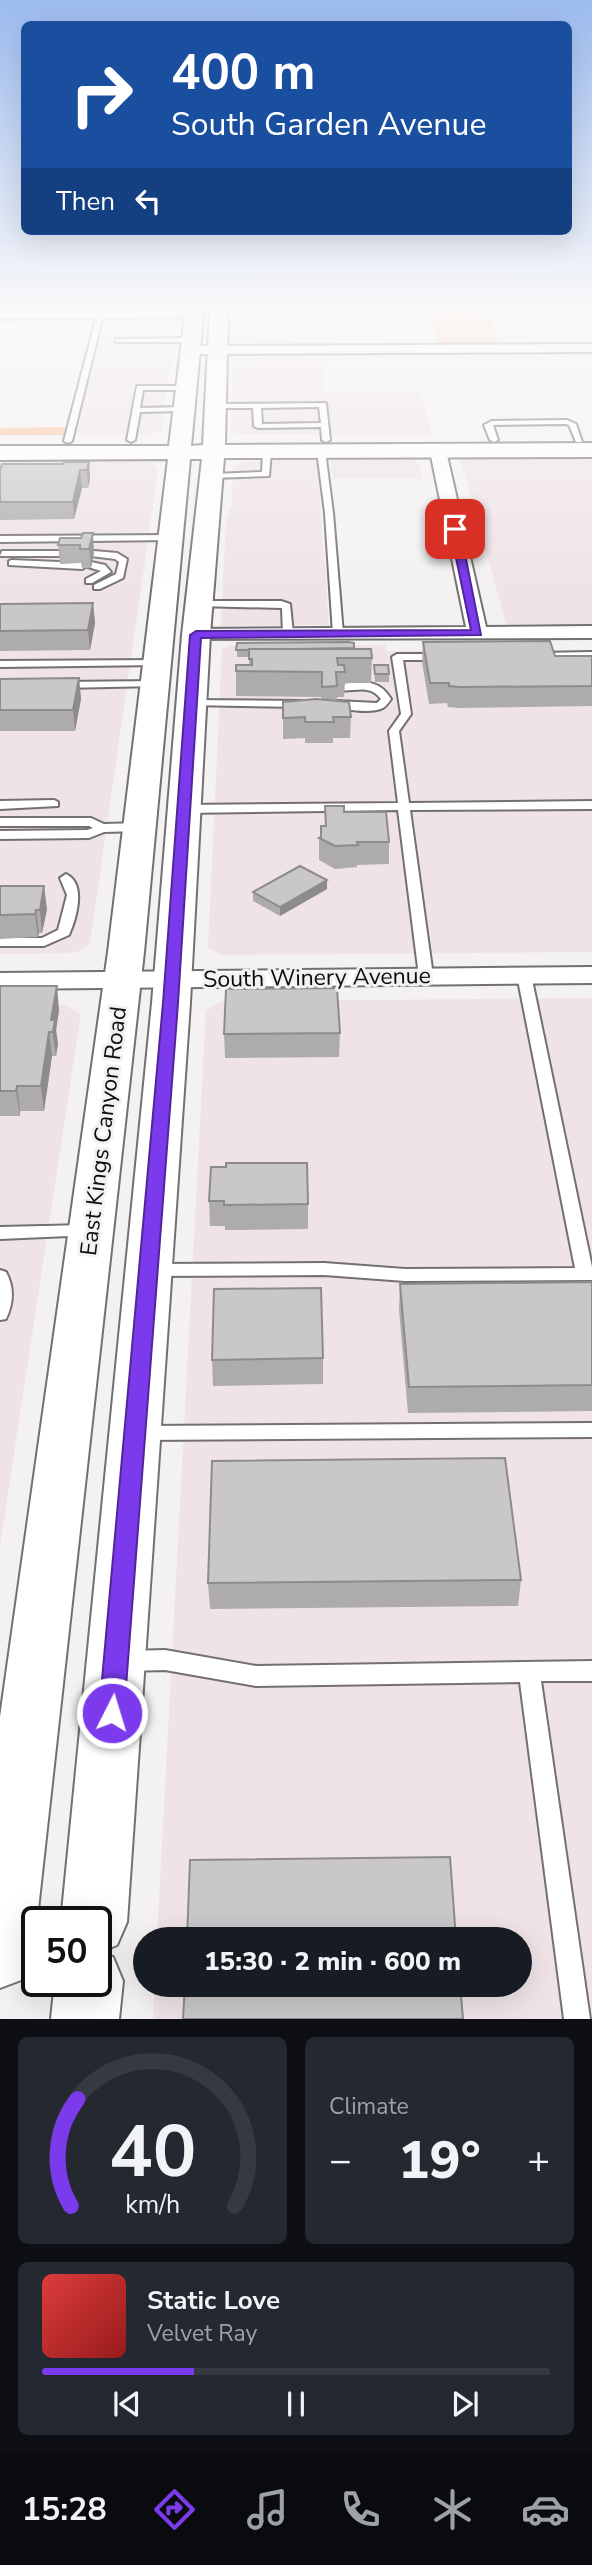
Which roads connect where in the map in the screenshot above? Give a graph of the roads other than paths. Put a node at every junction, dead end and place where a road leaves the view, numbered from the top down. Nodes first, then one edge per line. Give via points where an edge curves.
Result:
1 (78, 401) edge
2 (138, 401) edge
3 (157, 401) edge
4 (202, 401) edge
5 (257, 406) junction
6 (136, 410) junction
7 (199, 433) junction
8 (324, 439) junction
9 (68, 440) junction
10 (131, 440) junction
11 (0, 441) edge
12 (588, 444) edge
13 (438, 451) junction
14 (0, 453) edge
15 (172, 537) junction
16 (0, 539) edge
17 (0, 556) edge
18 (198, 619) junction
19 (592, 632) edge
20 (477, 633) junction
21 (288, 634) junction
22 (338, 634) junction
23 (592, 655) edge
24 (448, 656) edge
25 (527, 656) edge
26 (0, 664) edge
27 (44, 683) edge
28 (168, 684) junction
29 (337, 687) edge
30 (310, 704) edge
31 (336, 705) edge
32 (54, 804) dead end
33 (0, 805) edge
34 (592, 805) edge
35 (404, 807) junction
36 (183, 809) junction
37 (0, 822) edge
38 (121, 828) junction
39 (0, 835) edge
40 (65, 878) dead end
41 (0, 942) edge
42 (524, 975) junction
43 (592, 975) edge
44 (426, 976) junction
45 (122, 979) junction
46 (172, 979) junction
47 (0, 981) edge
48 (91, 1231) junction
49 (0, 1233) edge
50 (149, 1270) junction
51 (589, 1274) edge
52 (0, 1276) edge
53 (0, 1314) edge
54 (592, 1430) edge
55 (135, 1433) junction
56 (116, 1661) junction
57 (592, 1671) edge
58 (529, 1672) junction
59 (13, 1752) edge
60 (95, 1906) edge
61 (0, 1955) edge
62 (87, 1997) edge
63 (85, 2019) edge
64 (577, 2019) edge

1 - 9 lane
2 - 6 lane
3 - 7 lane
4 - 7 main road, East Kings Canyon Road
5 - 7 lane
5 - 8 lane via 258,426
5 - 8 lane via 323,405
6 - 7 lane
6 - 10 lane
7 - 8 main road
7 - 8 main road via 267,451
7 - 10 main road
7 - 14 main road
7 - 15 main road, East Kings Canyon Road
7 - 18 main road, East Kings Canyon Road
8 - 12 main road
8 - 13 main road
8 - 22 lane
9 - 10 main road
9 - 11 main road
12 - 13 main road
13 - 20 street
15 - 16 lane
15 - 28 main road, East Kings Canyon Road
17 - 17 lane via 102,567 106,572 93,584 120,576 124,561 117,556 89,554
18 - 21 street
18 - 21 lane via 281,604 288,610
18 - 28 main road, East Kings Canyon Road
19 - 20 street
20 - 22 street via 363,641
21 - 22 street
23 - 25 lane
24 - 35 lane via 397,657 406,714 394,731
26 - 28 lane
27 - 28 lane
28 - 30 lane
28 - 36 main road, East Kings Canyon Road
28 - 38 main road, East Kings Canyon Road
29 - 31 lane via 372,686 386,699 371,707
32 - 33 lane
34 - 35 lane
35 - 36 lane
35 - 44 lane
36 - 46 main road, East Kings Canyon Road
37 - 38 lane via 90,822
38 - 39 lane via 89,834
38 - 45 main road, East Kings Canyon Road
40 - 41 lane via 73,895 64,932 44,942
42 - 43 street, South Winery Avenue
42 - 44 street, South Winery Avenue
42 - 51 lane
44 - 46 street, South Winery Avenue
45 - 46 street, South Winery Avenue
45 - 47 street, South Winery Avenue
45 - 48 main road, East Kings Canyon Road
46 - 50 main road, East Kings Canyon Road
48 - 49 lane
48 - 59 main road, East Kings Canyon Road
50 - 51 lane
50 - 55 main road, East Kings Canyon Road
52 - 53 lane via 5,1289
54 - 55 lane
55 - 56 main road, East Kings Canyon Road
56 - 58 lane via 165,1660 256,1676
56 - 60 main road, East Kings Canyon Road
57 - 58 lane
58 - 64 lane
59 - 61 main road, East Kings Canyon Road
62 - 63 main road

